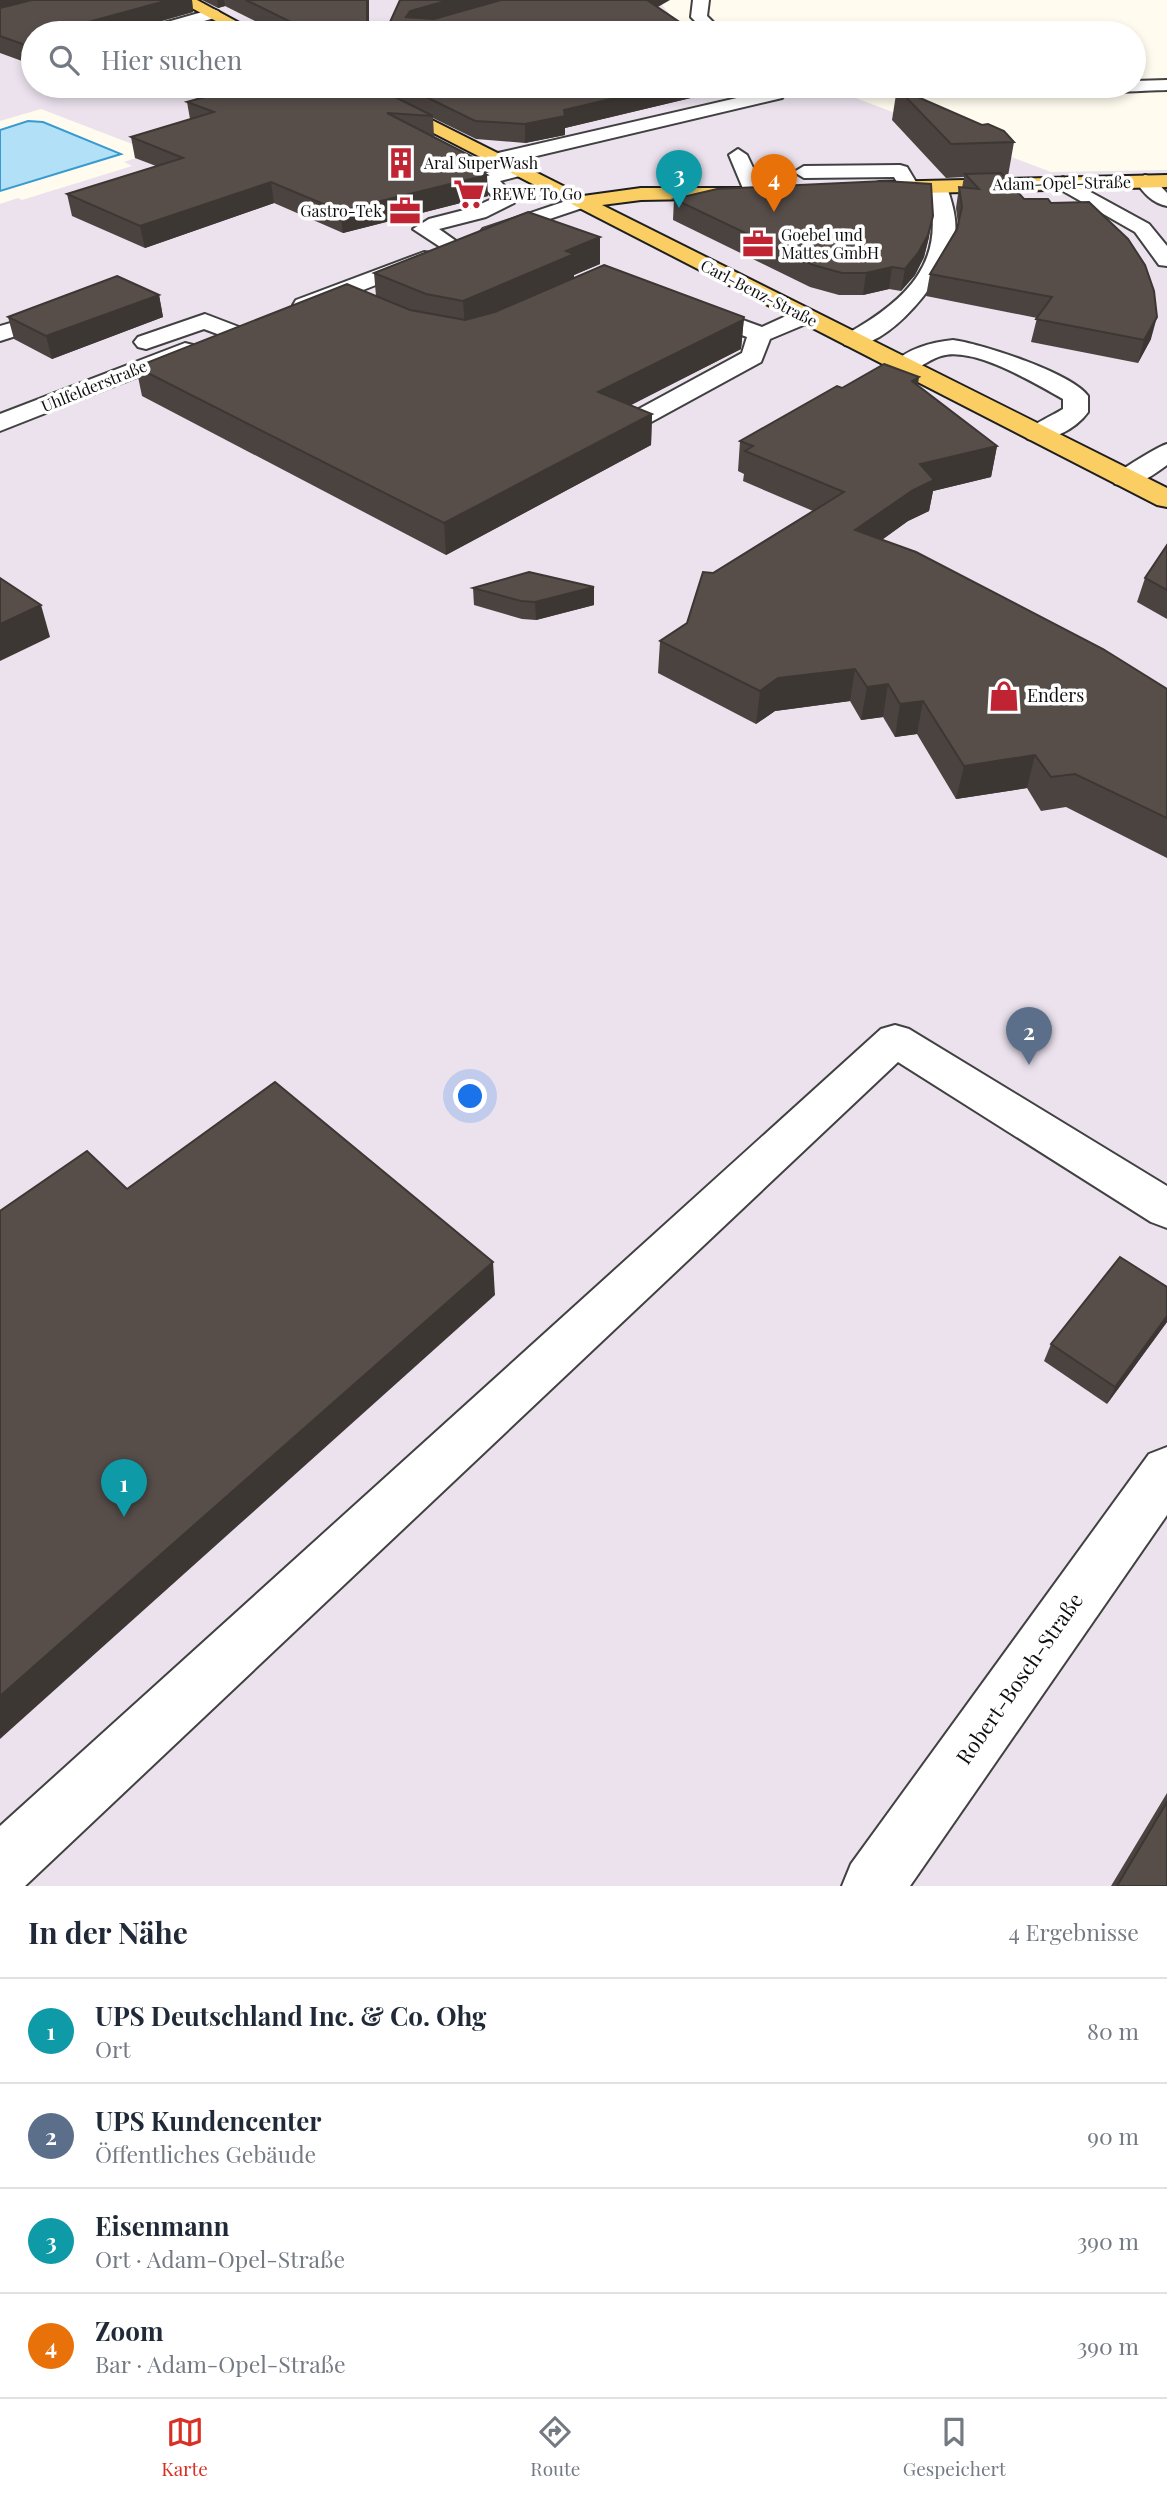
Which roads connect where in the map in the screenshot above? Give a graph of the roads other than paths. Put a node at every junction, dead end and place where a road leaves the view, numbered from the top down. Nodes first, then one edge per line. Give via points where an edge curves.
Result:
1 (185, 0) edge
2 (701, 0) edge
3 (213, 14) junction
4 (187, 21) edge
5 (227, 21) edge
6 (703, 21) edge
7 (1167, 85) edge
8 (1146, 86) edge
9 (375, 98) edge
10 (759, 98) edge
11 (738, 155) dead end
12 (498, 159) junction
13 (520, 170) junction
14 (804, 173) dead end
15 (1145, 181) junction
16 (1167, 181) edge
17 (1063, 183) junction
18 (1003, 185) junction
19 (909, 187) junction
20 (937, 187) junction
21 (754, 191) junction
22 (675, 193) junction
23 (1167, 200) edge
24 (581, 202) junction
25 (1020, 206) edge
26 (643, 233) junction
27 (453, 247) junction
28 (1167, 260) edge
29 (334, 294) junction
30 (668, 299) edge
31 (366, 307) edge
32 (282, 313) edge
33 (805, 316) junction
34 (256, 323) edge
35 (230, 332) junction
36 (760, 334) junction
37 (853, 340) junction
38 (904, 366) junction
39 (77, 368) dead end
40 (633, 422) edge
41 (0, 423) edge
42 (1037, 434) junction
43 (1167, 452) edge
44 (1125, 478) junction
45 (1167, 499) edge
46 (1167, 1209) edge
47 (1167, 1471) edge
48 (0, 1867) edge
49 (873, 1886) edge

1 - 3 main road
2 - 6 street via 699,17
3 - 4 street
3 - 5 main road
7 - 8 street
9 - 12 main road, Carl-Benz-Straße
10 - 12 street
11 - 21 street
12 - 13 main road, Carl-Benz-Straße
13 - 24 main road, Carl-Benz-Straße
13 - 27 street via 486,179 507,200 423,229
14 - 19 street via 900,171
15 - 16 main road, Adam-Opel-Straße
15 - 17 main road, Adam-Opel-Straße
15 - 23 street
17 - 18 main road, Adam-Opel-Straße
17 - 28 street via 1142,228
18 - 20 main road, Adam-Opel-Straße
18 - 25 street
19 - 20 main road, Adam-Opel-Straße
19 - 21 main road, Adam-Opel-Straße
20 - 37 street via 946,222 934,266 902,308 881,326
21 - 22 main road, Adam-Opel-Straße
22 - 24 main road, Adam-Opel-Straße
22 - 26 main road via 648,212
24 - 26 main road, Carl-Benz-Straße
24 - 27 street
26 - 33 main road, Carl-Benz-Straße
27 - 29 street
29 - 31 street
29 - 32 street
30 - 36 street
33 - 36 street
33 - 37 main road, Carl-Benz-Straße
34 - 35 street, Uhlfelderstraße
35 - 39 street via 205,321
35 - 41 street, Uhlfelderstraße
36 - 40 street via 756,355
37 - 38 main road, Carl-Benz-Straße
38 - 42 main road, Carl-Benz-Straße
38 - 42 street via 939,349 955,348 1042,377 1076,396 1075,412
42 - 44 main road, Carl-Benz-Straße
43 - 44 street
44 - 45 main road, Carl-Benz-Straße
46 - 48 street via 895,1040
47 - 49 street, Robert-Bosch-Straße

